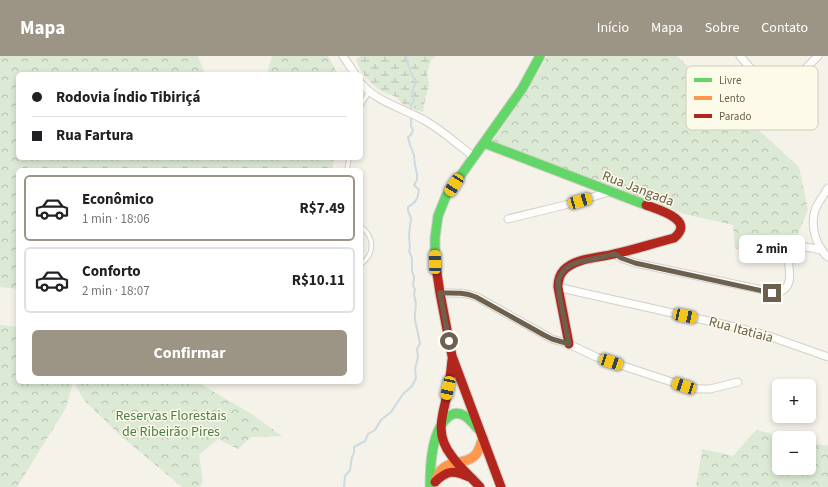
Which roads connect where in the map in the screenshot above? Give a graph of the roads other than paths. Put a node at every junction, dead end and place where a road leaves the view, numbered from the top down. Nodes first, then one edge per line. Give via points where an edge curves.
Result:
1 (343, 56) edge
2 (540, 56) edge
3 (740, 56) edge
4 (818, 56) edge
5 (749, 66) edge
6 (808, 66) edge
7 (354, 72) edge
8 (363, 85) edge
9 (369, 92) junction
10 (363, 102) edge
11 (484, 143) junction
12 (474, 156) junction
13 (828, 188) edge
14 (609, 192) junction
15 (508, 219) dead end
16 (363, 228) edge
17 (821, 250) junction
18 (615, 254) junction
19 (828, 257) edge
20 (363, 263) edge
21 (558, 287) junction
22 (440, 293) junction
23 (569, 344) junction
24 (452, 356) junction
25 (828, 357) edge
26 (738, 382) dead end
27 (440, 425) junction
28 (481, 434) junction
29 (457, 462) junction
30 (478, 484) edge
31 (433, 485) edge
32 (501, 487) edge

1 - 7 street
2 - 11 main road via 522,89
3 - 5 street
4 - 6 street
8 - 9 street
9 - 10 lane
9 - 12 street via 423,119
11 - 12 main road
11 - 14 main road, Rua Jangada
12 - 22 main road via 446,196 438,216 435,262
13 - 17 street via 814,216 814,232
14 - 15 street
14 - 18 main road, Rua Jangada via 673,216 681,224 682,229 674,238
16 - 20 lane via 371,238 372,250
17 - 18 street via 798,247 790,250 789,284 782,292 777,293 635,263
17 - 19 street
18 - 21 main road, Rua Jangada via 571,265 560,276
21 - 23 main road
21 - 25 street, Rua Itatiaia via 735,327
22 - 23 street via 472,295 544,335
22 - 24 main road
23 - 26 street via 596,357 684,386 710,389
24 - 27 main road
24 - 28 main road
27 - 28 main road via 448,416 461,414
27 - 29 main road via 444,445
27 - 31 main road via 431,464
28 - 29 main road via 474,458
28 - 32 main road
29 - 30 main road
29 - 31 main road via 444,466
30 - 31 main road via 454,471 447,472

